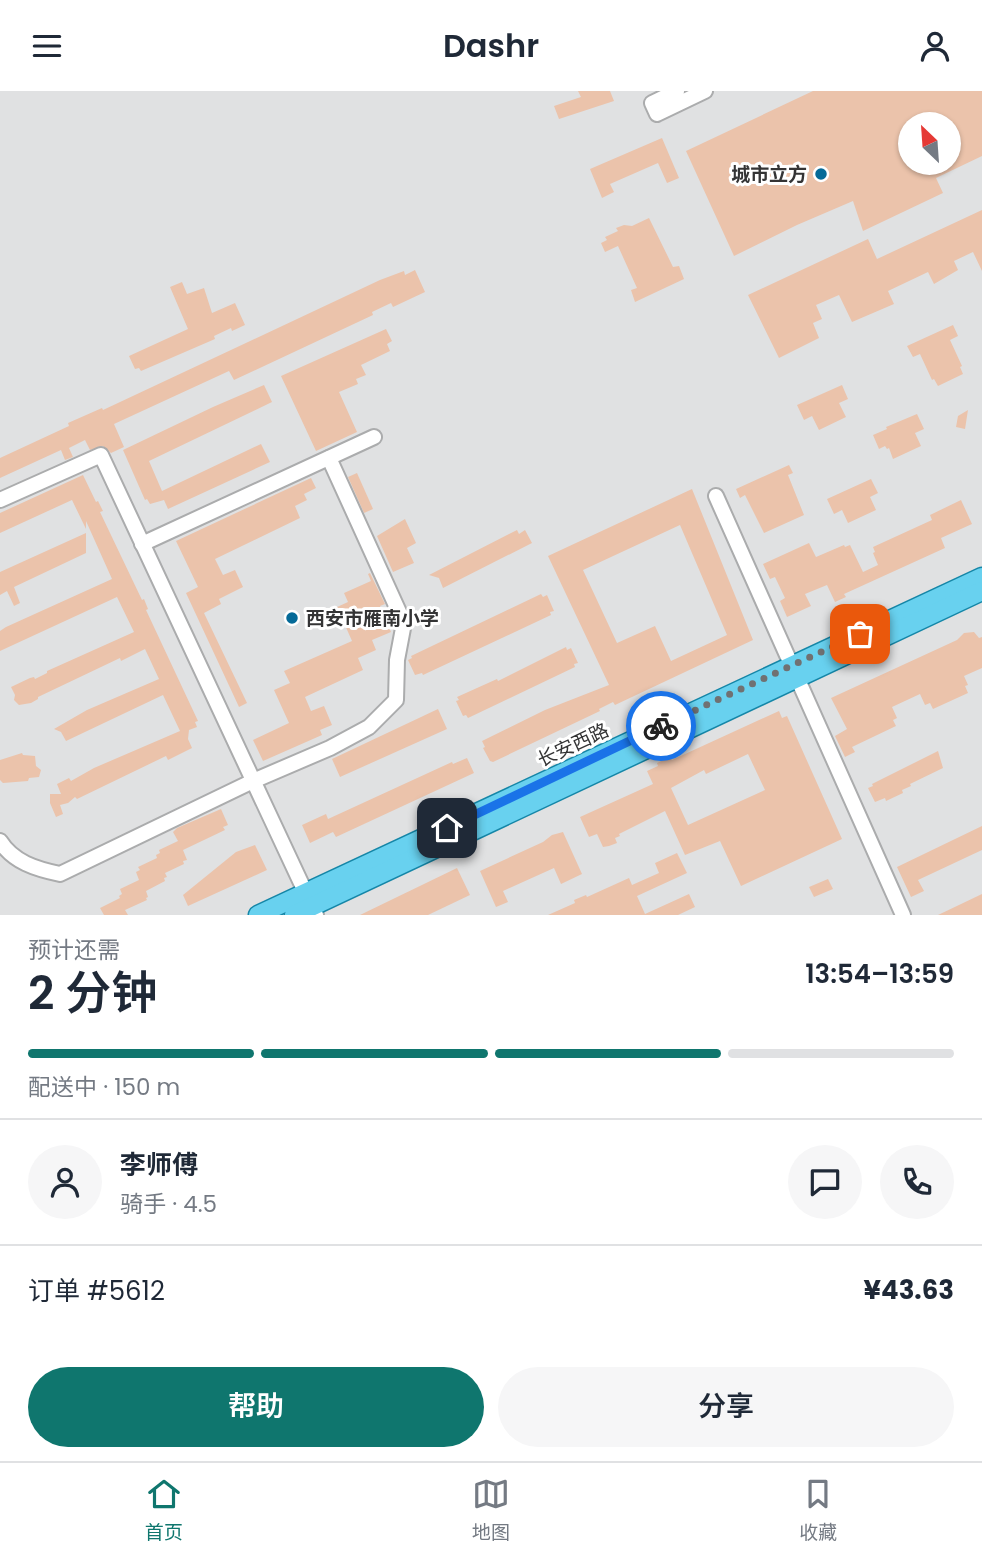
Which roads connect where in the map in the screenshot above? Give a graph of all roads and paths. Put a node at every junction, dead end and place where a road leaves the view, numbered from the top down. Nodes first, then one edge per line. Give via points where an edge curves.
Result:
1 (677, 91) edge
2 (705, 91) edge
3 (374, 437) dead end
4 (330, 458) junction
5 (716, 496) dead end
6 (0, 500) edge
7 (142, 544) junction
8 (982, 577) edge
9 (982, 591) edge
10 (793, 672) junction
11 (253, 781) junction
12 (0, 841) edge
13 (312, 905) edge
14 (258, 915) edge
15 (294, 915) edge
16 (903, 915) edge

1 - 2 street via 652,103 657,114
3 - 4 street
4 - 7 street
4 - 11 street via 404,622 396,700 369,727
5 - 10 street
6 - 7 street via 101,455
7 - 11 street
8 - 10 main road, 长安西路
9 - 10 main road, 长安西路
10 - 13 main road, 长安西路
10 - 16 street
11 - 12 street via 60,874 36,869 7,853
11 - 13 street
13 - 14 main road, 长安西路
13 - 15 main road, 长安西路

